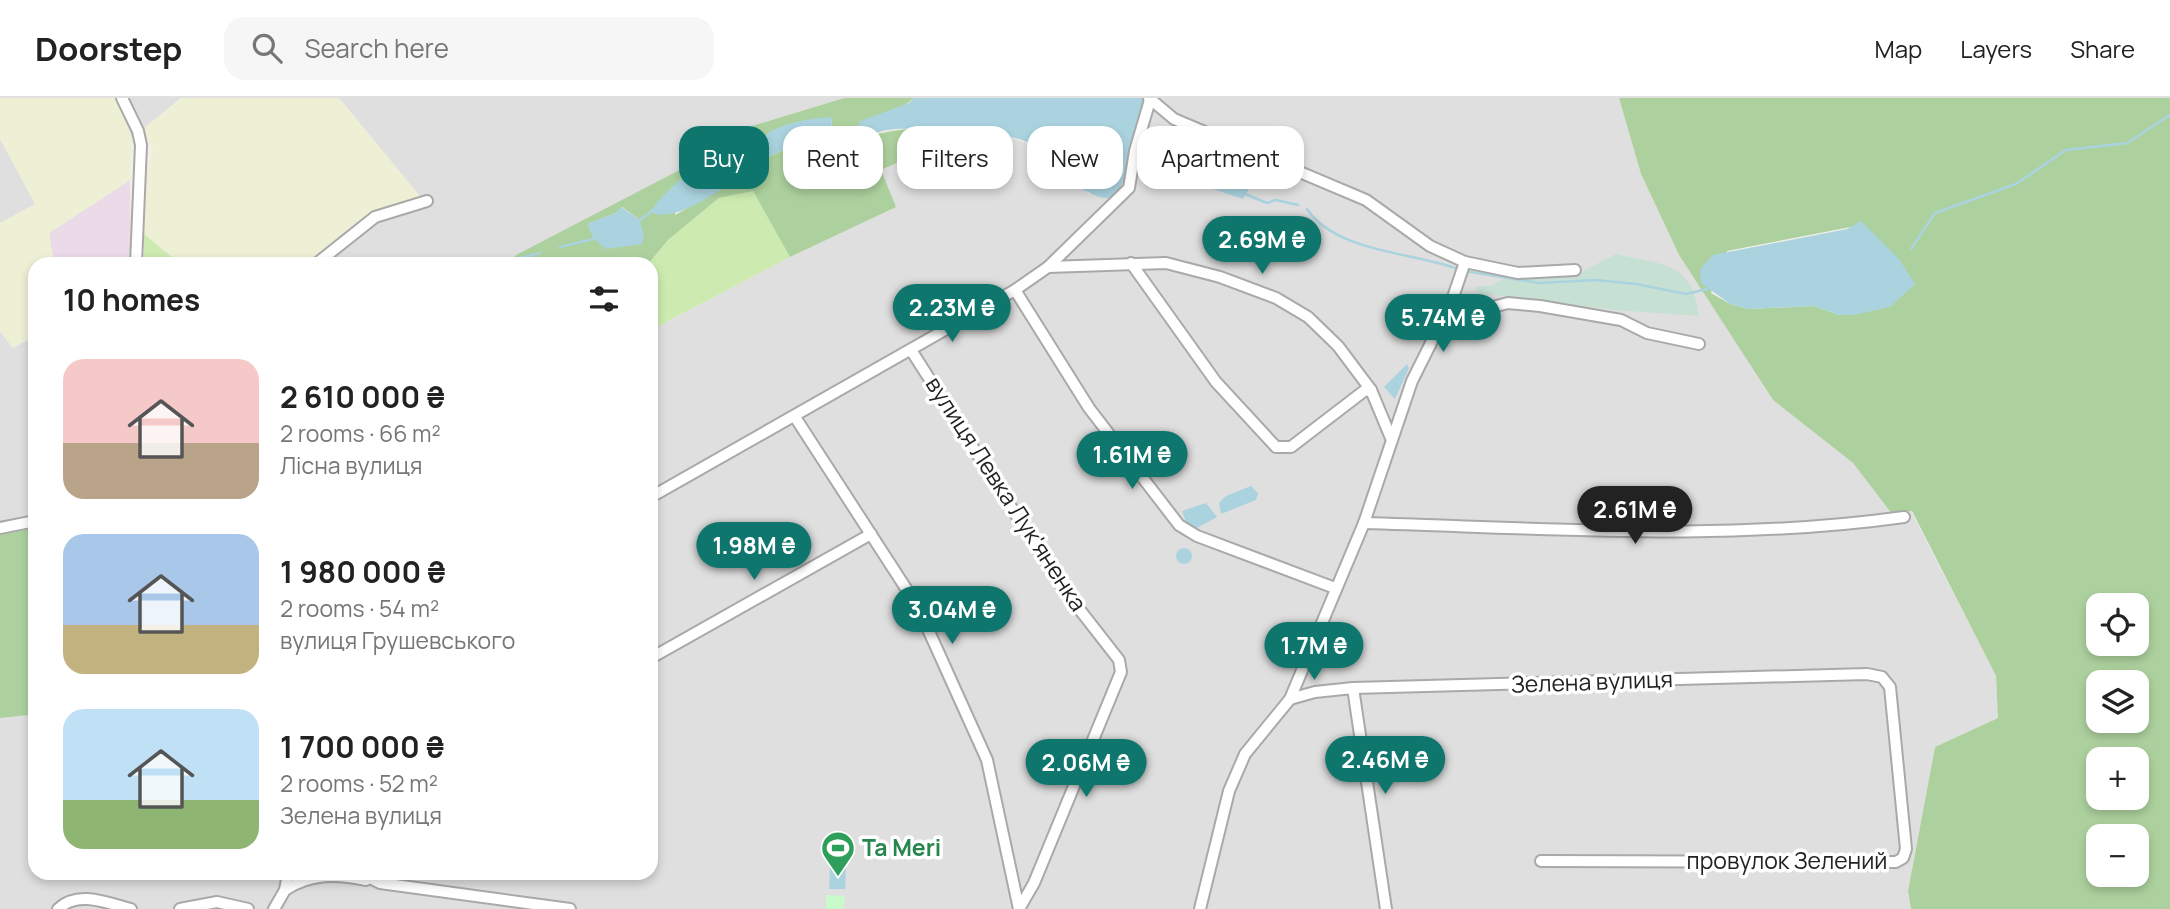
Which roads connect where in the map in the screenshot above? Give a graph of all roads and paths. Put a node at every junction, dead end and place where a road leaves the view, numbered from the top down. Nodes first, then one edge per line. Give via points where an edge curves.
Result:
1 (122, 98) edge
2 (1149, 99) edge
3 (427, 201) dead end
4 (136, 257) edge
5 (325, 257) edge
6 (1131, 262) junction
7 (1465, 262) junction
8 (1048, 267) junction
9 (1576, 270) dead end
10 (1015, 290) junction
11 (1451, 303) junction
12 (1699, 344) dead end
13 (911, 350) junction
14 (1371, 390) junction
15 (795, 416) junction
16 (1391, 438) junction
17 (658, 493) edge
18 (1904, 517) dead end
19 (28, 523) edge
20 (1364, 523) junction
21 (0, 528) edge
22 (871, 534) junction
23 (1335, 588) junction
24 (658, 654) edge
25 (1890, 687) joint
26 (1353, 688) junction
27 (1290, 699) junction
28 (1541, 861) dead end
29 (287, 880) edge
30 (303, 880) edge
31 (366, 880) edge
32 (374, 880) edge
33 (380, 883) junction
34 (285, 890) junction
35 (58, 909) edge
36 (131, 909) edge
37 (180, 909) edge
38 (248, 909) edge
39 (274, 909) edge
40 (570, 909) edge
41 (1018, 909) edge
42 (1200, 909) edge
43 (1386, 909) edge

1 - 4 street via 141,145
2 - 7 street via 1174,119 1366,200 1430,246
2 - 8 street via 1129,188
3 - 5 street via 376,217
6 - 8 street
6 - 14 street via 1166,263 1220,276 1276,298 1308,317 1338,346
6 - 14 street via 1216,382 1276,447 1291,447
7 - 9 street via 1518,273
7 - 11 street
8 - 10 street
10 - 13 street
10 - 23 street via 1089,408 1179,525
11 - 12 street via 1489,308 1508,303 1540,306 1621,320 1647,333
11 - 16 street via 1412,381
13 - 15 street
13 - 41 street, вулиця Левка Лук'яненка via 1062,587 1119,660 1121,672 1034,883
14 - 16 street
15 - 17 street
15 - 22 street
16 - 20 street
18 - 20 street via 1834,526 1698,532
19 - 21 street
20 - 23 street
22 - 24 street
22 - 41 street via 918,607 987,760
23 - 27 street
25 - 26 street, Зелена вулиця via 1882,677 1867,674
25 - 28 street, провулок Зелений via 1906,849 1896,862
26 - 27 street, Зелена вулиця
26 - 43 street
27 - 42 street via 1245,754 1229,791
29 - 34 street
30 - 34 street
31 - 33 street
32 - 33 street
33 - 40 street
34 - 39 street
35 - 36 street via 83,899
37 - 38 street via 223,902

